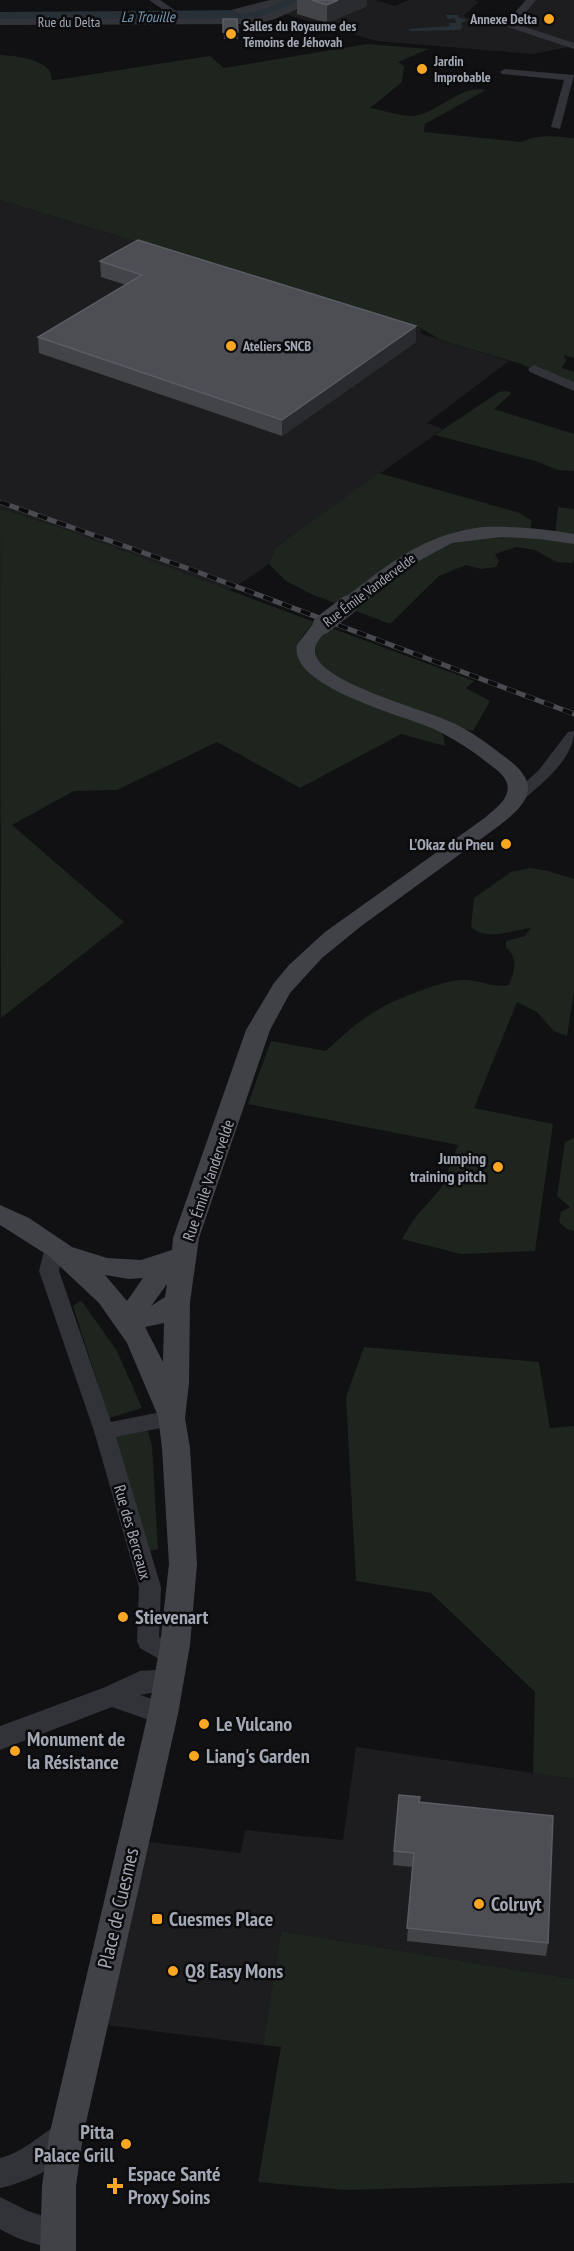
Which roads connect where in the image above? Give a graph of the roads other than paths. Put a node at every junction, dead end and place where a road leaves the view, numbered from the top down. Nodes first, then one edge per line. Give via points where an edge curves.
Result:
1 (154, 0) edge
2 (278, 0) edge
3 (312, 0) edge
4 (531, 0) edge
5 (171, 11) junction
6 (0, 12) edge
7 (0, 22) edge
8 (574, 46) edge
9 (505, 72) dead end
10 (572, 78) edge
11 (556, 127) dead end
12 (534, 369) dead end
13 (574, 387) edge
14 (574, 539) edge
15 (573, 735) edge
16 (513, 801) junction
17 (0, 1214) edge
18 (186, 1238) junction
19 (60, 1250) junction
20 (169, 1262) junction
21 (177, 1302) junction
22 (127, 1320) junction
23 (171, 1418) junction
24 (104, 1431) junction
25 (171, 1669) junction
26 (112, 1696) junction
27 (163, 1714) junction
28 (0, 1738) edge
29 (66, 2136) junction
30 (0, 2173) edge
31 (0, 2212) edge
32 (58, 2243) edge

1 - 5 street
2 - 5 street via 250,9
3 - 7 street, Rue du Delta via 264,19 243,21
4 - 8 street via 511,25
5 - 6 street
9 - 10 street
10 - 11 street
12 - 13 street
14 - 16 main road, Rue Émile Vandervelde, bridge via 508,531 445,540 416,554 309,638 307,659 318,671 360,694 437,723 506,766 517,785
15 - 16 street, Rue Émile Vandervelde via 543,774
16 - 18 main road, Rue Émile Vandervelde via 494,821 329,939 281,986 258,1030
17 - 19 main road
18 - 20 main road
18 - 21 main road, Rue Émile Vandervelde
19 - 20 main road via 123,1271 145,1270
19 - 22 main road
19 - 24 street, Rue des Berceaux via 49,1271
20 - 22 main road
21 - 22 main road via 158,1315
21 - 23 main road, Rue Émile Vandervelde via 176,1383
22 - 23 main road via 154,1370
23 - 24 street
23 - 25 main road, Rue Émile Vandervelde via 183,1564
24 - 25 street, Rue des Berceaux via 150,1587 148,1641
25 - 26 street
25 - 27 main road, Place de Cuesmes
26 - 27 street
26 - 28 street
27 - 29 main road, Place de Cuesmes
29 - 30 street via 33,2162
29 - 32 main road, Place de Cuesmes via 59,2186
31 - 32 street, Place de Cuesmes

